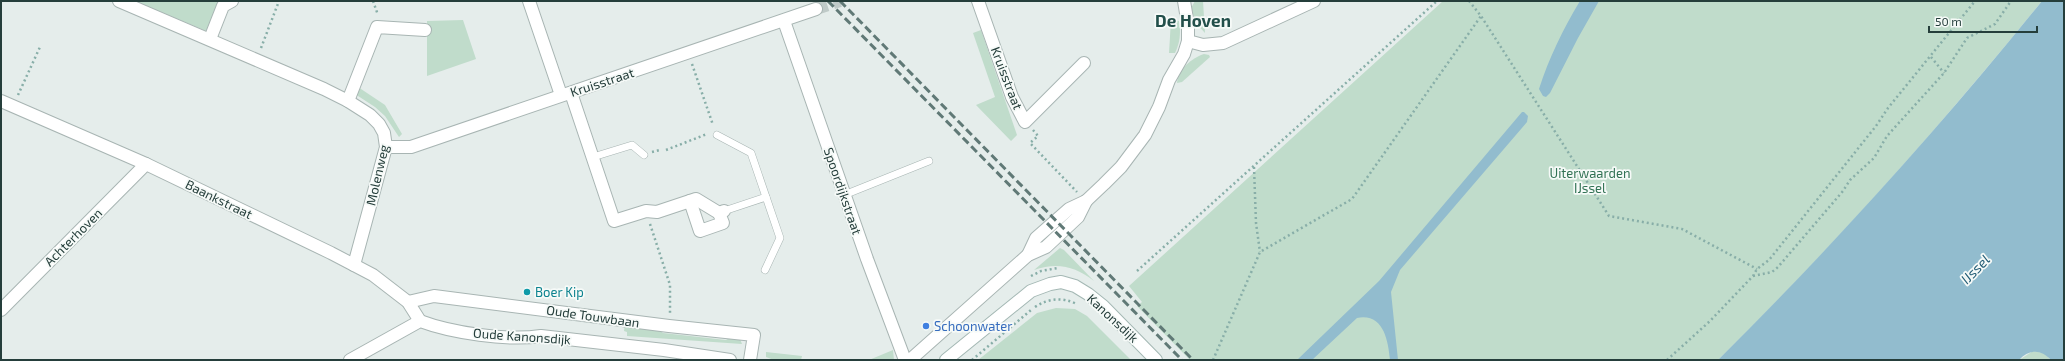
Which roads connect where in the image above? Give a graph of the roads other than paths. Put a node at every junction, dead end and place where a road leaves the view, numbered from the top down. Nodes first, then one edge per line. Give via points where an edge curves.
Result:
1 (119, 1) edge
2 (232, 1) edge
3 (529, 1) edge
4 (978, 1) edge
5 (1184, 1) edge
6 (1314, 1) edge
7 (816, 9) tunnel mouth
8 (784, 21) junction
9 (424, 30) dead end
10 (210, 39) junction
11 (1188, 41) junction
12 (1084, 63) dead end
13 (566, 94) junction
14 (1, 101) edge
15 (348, 101) junction
16 (716, 134) road end
17 (386, 147) junction
18 (644, 155) dead end
19 (592, 157) junction
20 (928, 161) dead end
21 (146, 164) junction
22 (844, 195) junction
23 (766, 197) junction
24 (690, 201) junction
25 (721, 212) junction
26 (354, 265) junction
27 (765, 270) dead end
28 (408, 302) junction
29 (1, 310) edge
30 (420, 321) junction
31 (704, 358) edge
32 (350, 360) edge
33 (730, 360) edge
34 (750, 360) edge
35 (905, 360) edge
36 (910, 360) edge
37 (946, 360) edge
38 (1156, 360) edge

1 - 10 street, Molenweg
2 - 10 street via 223,6
3 - 13 street
4 - 12 street, Kruisstraat via 1012,96 1025,122
5 - 11 street
6 - 11 street via 1224,43 1203,45
7 - 8 street, Kruisstraat
8 - 13 street, Kruisstraat
8 - 22 street, Spoordijkstraat
9 - 15 street via 377,27
10 - 15 street, Molenweg via 324,88
11 - 36 street via 1159,107 1144,134 1121,167 1086,201 1078,217 1046,247 1028,254
13 - 17 street, Kruisstraat via 411,147
13 - 19 street
14 - 21 street, Baankstraat
15 - 17 street, Molenweg via 379,124 384,132
16 - 23 lane via 751,153
17 - 26 street, Molenweg
18 - 19 lane via 632,145
19 - 24 street via 614,221 646,211 658,212
20 - 22 lane
21 - 26 street, Baankstraat
21 - 29 street, Achterhoven
22 - 35 street, Spoordijkstraat
23 - 25 lane
23 - 27 lane via 780,238
24 - 25 street via 696,199
24 - 25 street via 700,231 723,223
26 - 28 street, Baankstraat via 373,275
28 - 30 street, Baankstraat
28 - 34 street, Oude Touwbaan via 434,296 754,335
30 - 31 street, Oude Kanonsdijk via 435,327 489,335 524,338 541,336
30 - 32 street
31 - 33 street, Oude Kanonsdijk
37 - 38 street, Kanonsdijk via 1021,299 1040,287 1055,283 1068,284 1088,294

